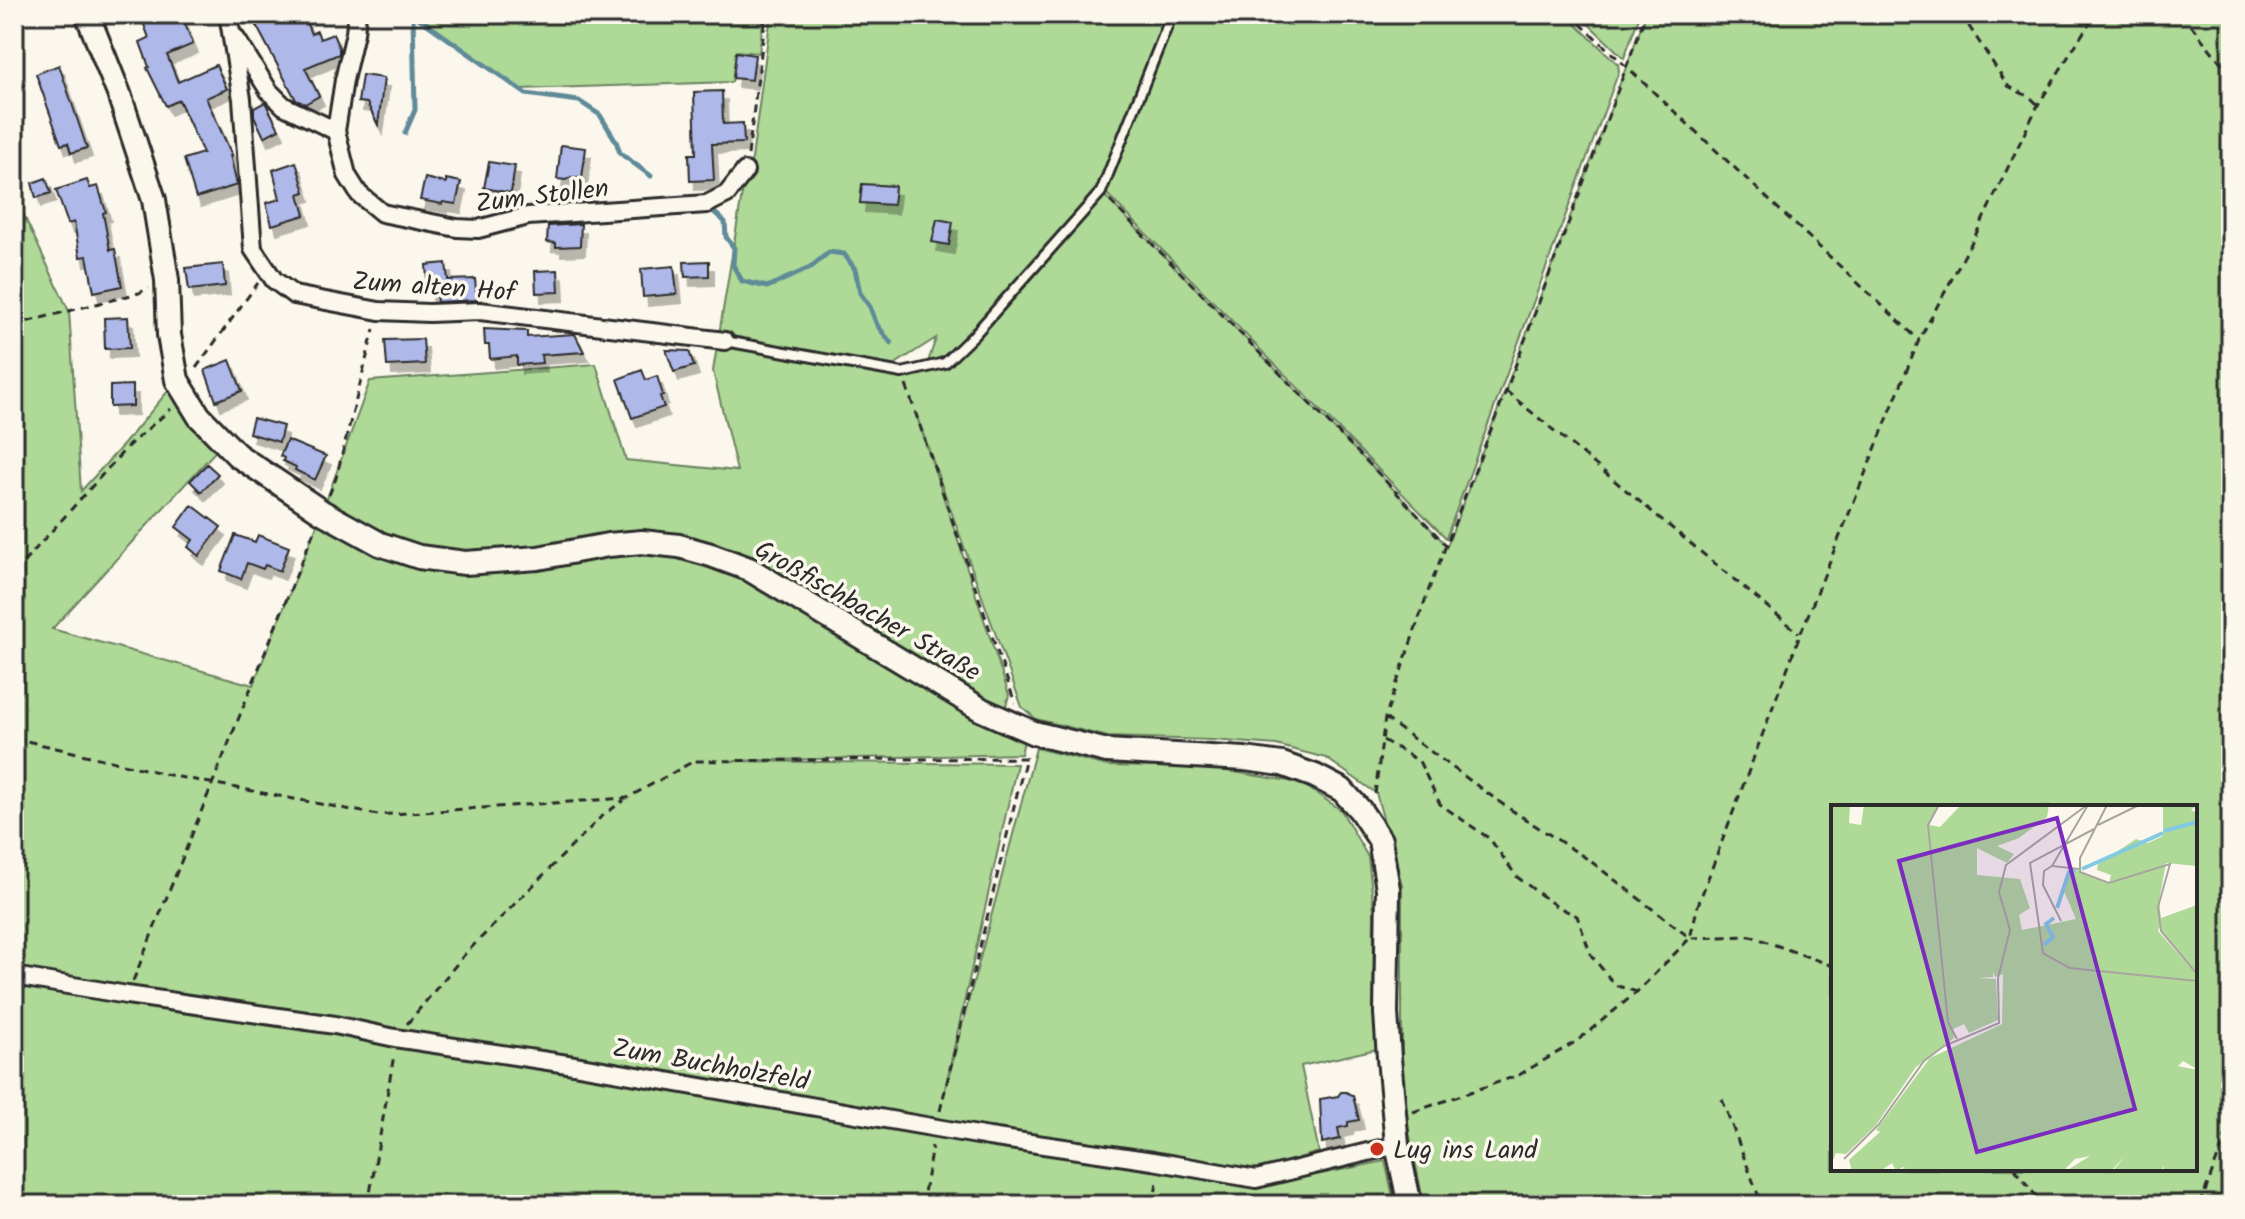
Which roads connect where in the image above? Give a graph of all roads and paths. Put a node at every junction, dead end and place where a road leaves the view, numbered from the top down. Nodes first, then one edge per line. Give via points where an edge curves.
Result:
1 (87, 14) edge
2 (218, 14) edge
3 (228, 14) edge
4 (357, 14) edge
5 (766, 14) edge
6 (1172, 14) edge
7 (1570, 14) edge
8 (1646, 14) edge
9 (1961, 14) edge
10 (2095, 14) edge
11 (2182, 14) edge
12 (232, 32) junction
13 (1627, 67) junction
14 (2231, 75) edge
15 (2038, 105) junction
16 (336, 131) junction
17 (745, 171) joint
18 (1101, 192) junction
19 (267, 271) junction
20 (167, 280) junction
21 (379, 311) junction
22 (14, 325) edge
23 (1919, 340) junction
24 (725, 341) joint
25 (902, 373) junction
26 (1506, 391) junction
27 (186, 395) junction
28 (322, 512) junction
29 (1447, 546) junction
30 (14, 573) edge
31 (1800, 635) junction
32 (1385, 718) junction
33 (1012, 723) junction
34 (14, 738) edge
35 (1383, 740) junction
36 (213, 784) junction
37 (627, 798) junction
38 (1360, 810) junction
39 (1690, 938) junction
40 (1831, 965) edge
41 (14, 976) edge
42 (1637, 992) junction
43 (127, 995) junction
44 (395, 1038) junction
45 (1722, 1099) dead end
46 (1395, 1118) junction
47 (2231, 1122) edge
48 (936, 1126) junction
49 (1397, 1145) junction
50 (1153, 1161) junction
51 (2017, 1171) edge
52 (368, 1205) edge
53 (922, 1205) edge
54 (1154, 1205) edge
55 (1410, 1205) edge
56 (1762, 1205) edge
57 (2043, 1205) edge
58 (2200, 1205) edge

1 - 20 main road, Großfischbacher Straße via 154,200
2 - 12 street
3 - 12 street, Zum alten Hof
4 - 16 street, Zum Stollen
5 - 17 path
6 - 18 lane
7 - 13 path
8 - 13 path
9 - 15 path via 2008,86
10 - 15 path
11 - 14 path
12 - 16 street via 284,106
12 - 19 street, Zum alten Hof via 253,249
13 - 23 path
13 - 26 path
15 - 23 path
16 - 17 street, Zum Stollen via 347,175 359,194 382,213 457,228 478,229 528,216 707,204 727,194
18 - 25 lane via 960,350 945,363
18 - 29 path
19 - 21 street, Zum alten Hof via 294,295
19 - 27 path
20 - 22 path via 139,293
20 - 27 main road, Großfischbacher Straße via 169,335 177,380
21 - 24 street, Zum alten Hof via 480,311
21 - 28 path via 336,478
23 - 31 path
24 - 25 lane
25 - 33 path via 1017,708
26 - 29 path
26 - 31 path
27 - 28 main road, Großfischbacher Straße via 237,455
27 - 30 path via 129,445
28 - 33 main road, Großfischbacher Straße via 380,544 419,557 465,563 642,542 711,555 749,569
28 - 36 path
29 - 32 path
31 - 39 path
32 - 35 path
32 - 39 path via 1589,860
33 - 38 main road, Großfischbacher Straße via 1107,751 1282,764 1342,790
34 - 36 path
35 - 38 path via 1375,796
35 - 42 path via 1419,761 1440,804 1490,839 1517,877 1577,916 1591,955 1615,985
36 - 37 path via 378,815
36 - 43 path
37 - 44 path via 601,817 465,954
37 - 48 path via 694,761 1026,758
38 - 46 main road, Großfischbacher Straße via 1380,840 1388,889 1386,1013
39 - 40 path via 1751,936
39 - 42 path
41 - 43 street, Zum Buchholzfeld
42 - 46 path via 1577,1041 1519,1075
43 - 44 street, Zum Buchholzfeld
44 - 48 street, Zum Buchholzfeld
44 - 52 path
45 - 56 path
46 - 49 main road, Großfischbacher Straße
47 - 58 path
48 - 50 street, Zum Buchholzfeld
48 - 53 path
49 - 50 street, Zum Buchholzfeld via 1256,1179
49 - 55 main road, Großfischbacher Straße
50 - 54 path via 1158,1183
51 - 57 path

